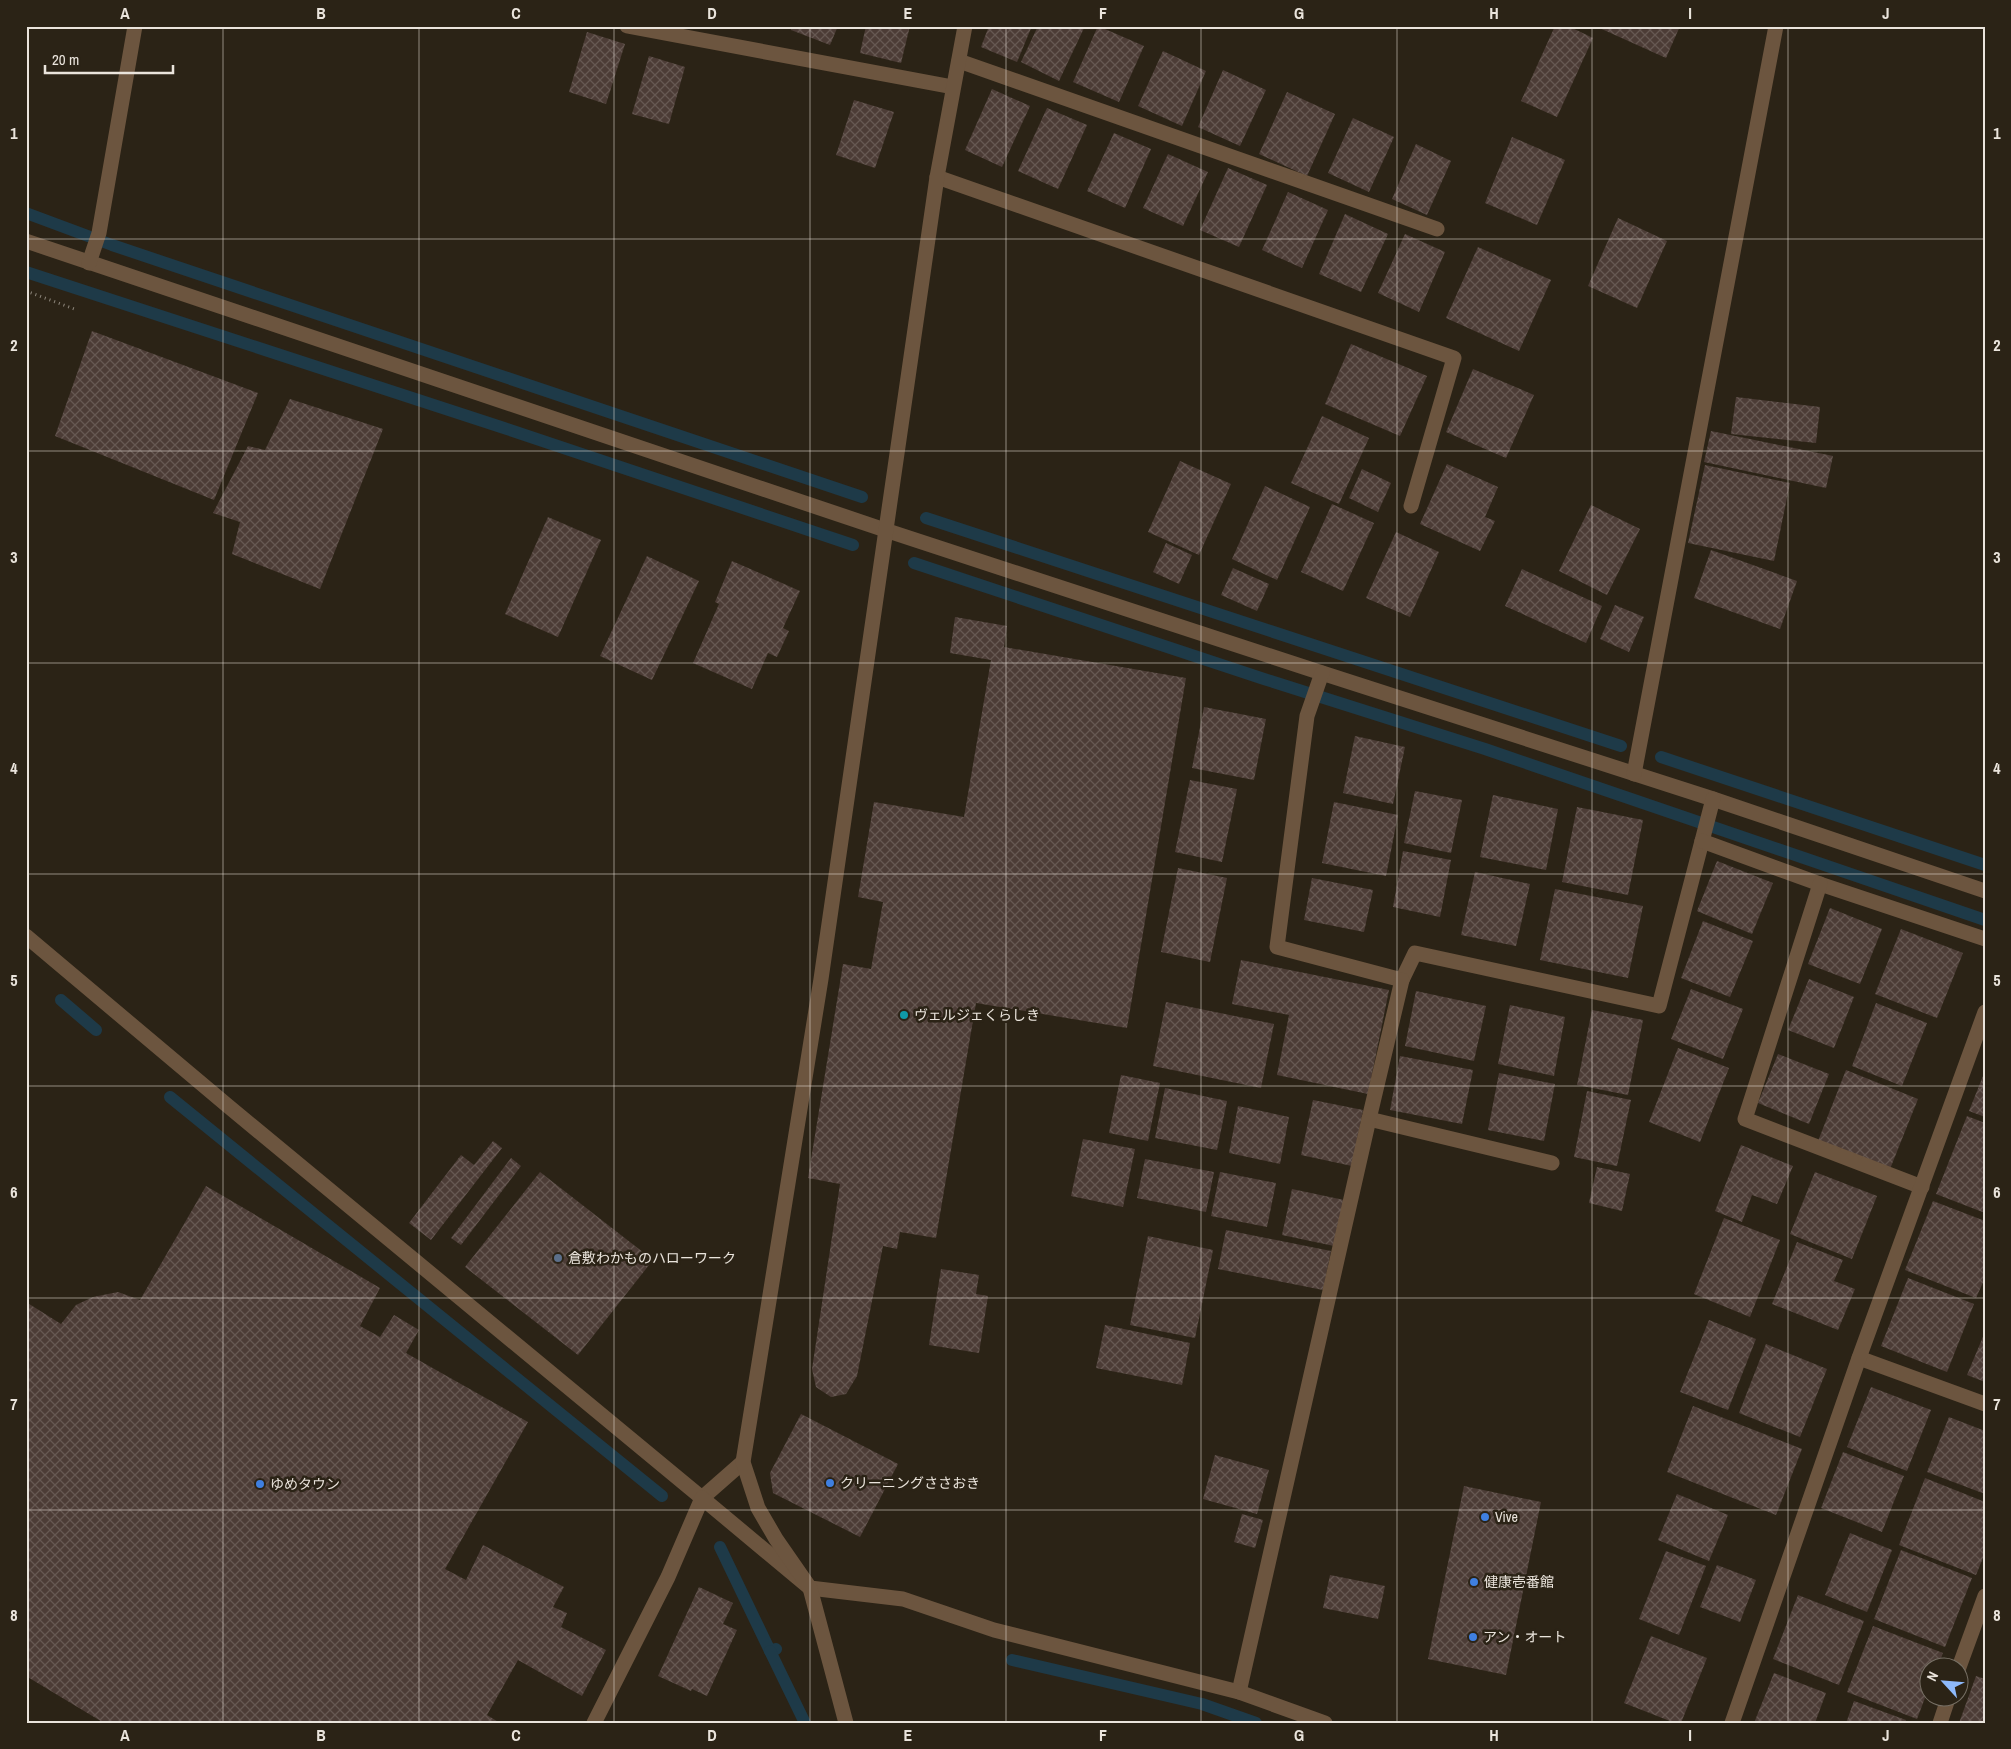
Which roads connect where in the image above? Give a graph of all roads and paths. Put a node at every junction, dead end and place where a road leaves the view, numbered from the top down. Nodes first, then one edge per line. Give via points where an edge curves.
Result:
1 (135, 26) edge
2 (627, 26) edge
3 (965, 26) edge
4 (1776, 26) edge
5 (959, 61) junction
6 (953, 88) junction
7 (937, 177) junction
8 (1437, 229) dead end
9 (26, 241) edge
10 (89, 263) junction
11 (26, 291) edge
12 (78, 310) dead end
13 (1411, 506) dead end
14 (885, 530) junction
15 (1322, 673) junction
16 (1634, 774) junction
17 (1713, 799) junction
18 (1703, 836) junction
19 (1820, 884) junction
20 (1985, 891) edge
21 (26, 936) edge
22 (1985, 939) edge
23 (1402, 980) junction
24 (1985, 1012) edge
25 (1368, 1119) junction
26 (1552, 1163) dead end
27 (1922, 1187) junction
28 (1859, 1358) junction
29 (1985, 1404) edge
30 (743, 1462) junction
31 (702, 1498) junction
32 (810, 1588) junction
33 (1985, 1596) edge
34 (1963, 1656) edge
35 (1239, 1692) junction
36 (1946, 1706) edge
37 (594, 1723) edge
38 (846, 1723) edge
39 (1325, 1723) edge
40 (1732, 1723) edge
41 (1940, 1723) edge

1 - 10 street via 97,239
2 - 6 street
3 - 5 street
4 - 16 street
5 - 6 street
5 - 8 street
6 - 7 street
7 - 13 street via 1454,358
7 - 14 street
9 - 10 street
10 - 14 street
11 - 12 path
14 - 15 street
14 - 30 street via 821,979
15 - 16 street
15 - 23 street via 1307,716 1277,947
16 - 17 street
17 - 18 street
17 - 20 street
18 - 19 street
18 - 23 street via 1659,1006 1415,953
19 - 22 street
19 - 27 street via 1746,1120
21 - 31 street
23 - 25 street
24 - 27 street
25 - 26 street
25 - 35 street
27 - 28 street
28 - 29 street
28 - 40 street
30 - 31 street
30 - 32 street via 758,1508
31 - 32 street
31 - 37 street via 668,1576
32 - 35 street via 904,1599 994,1630
32 - 38 street
33 - 34 street
35 - 39 street
36 - 41 street

